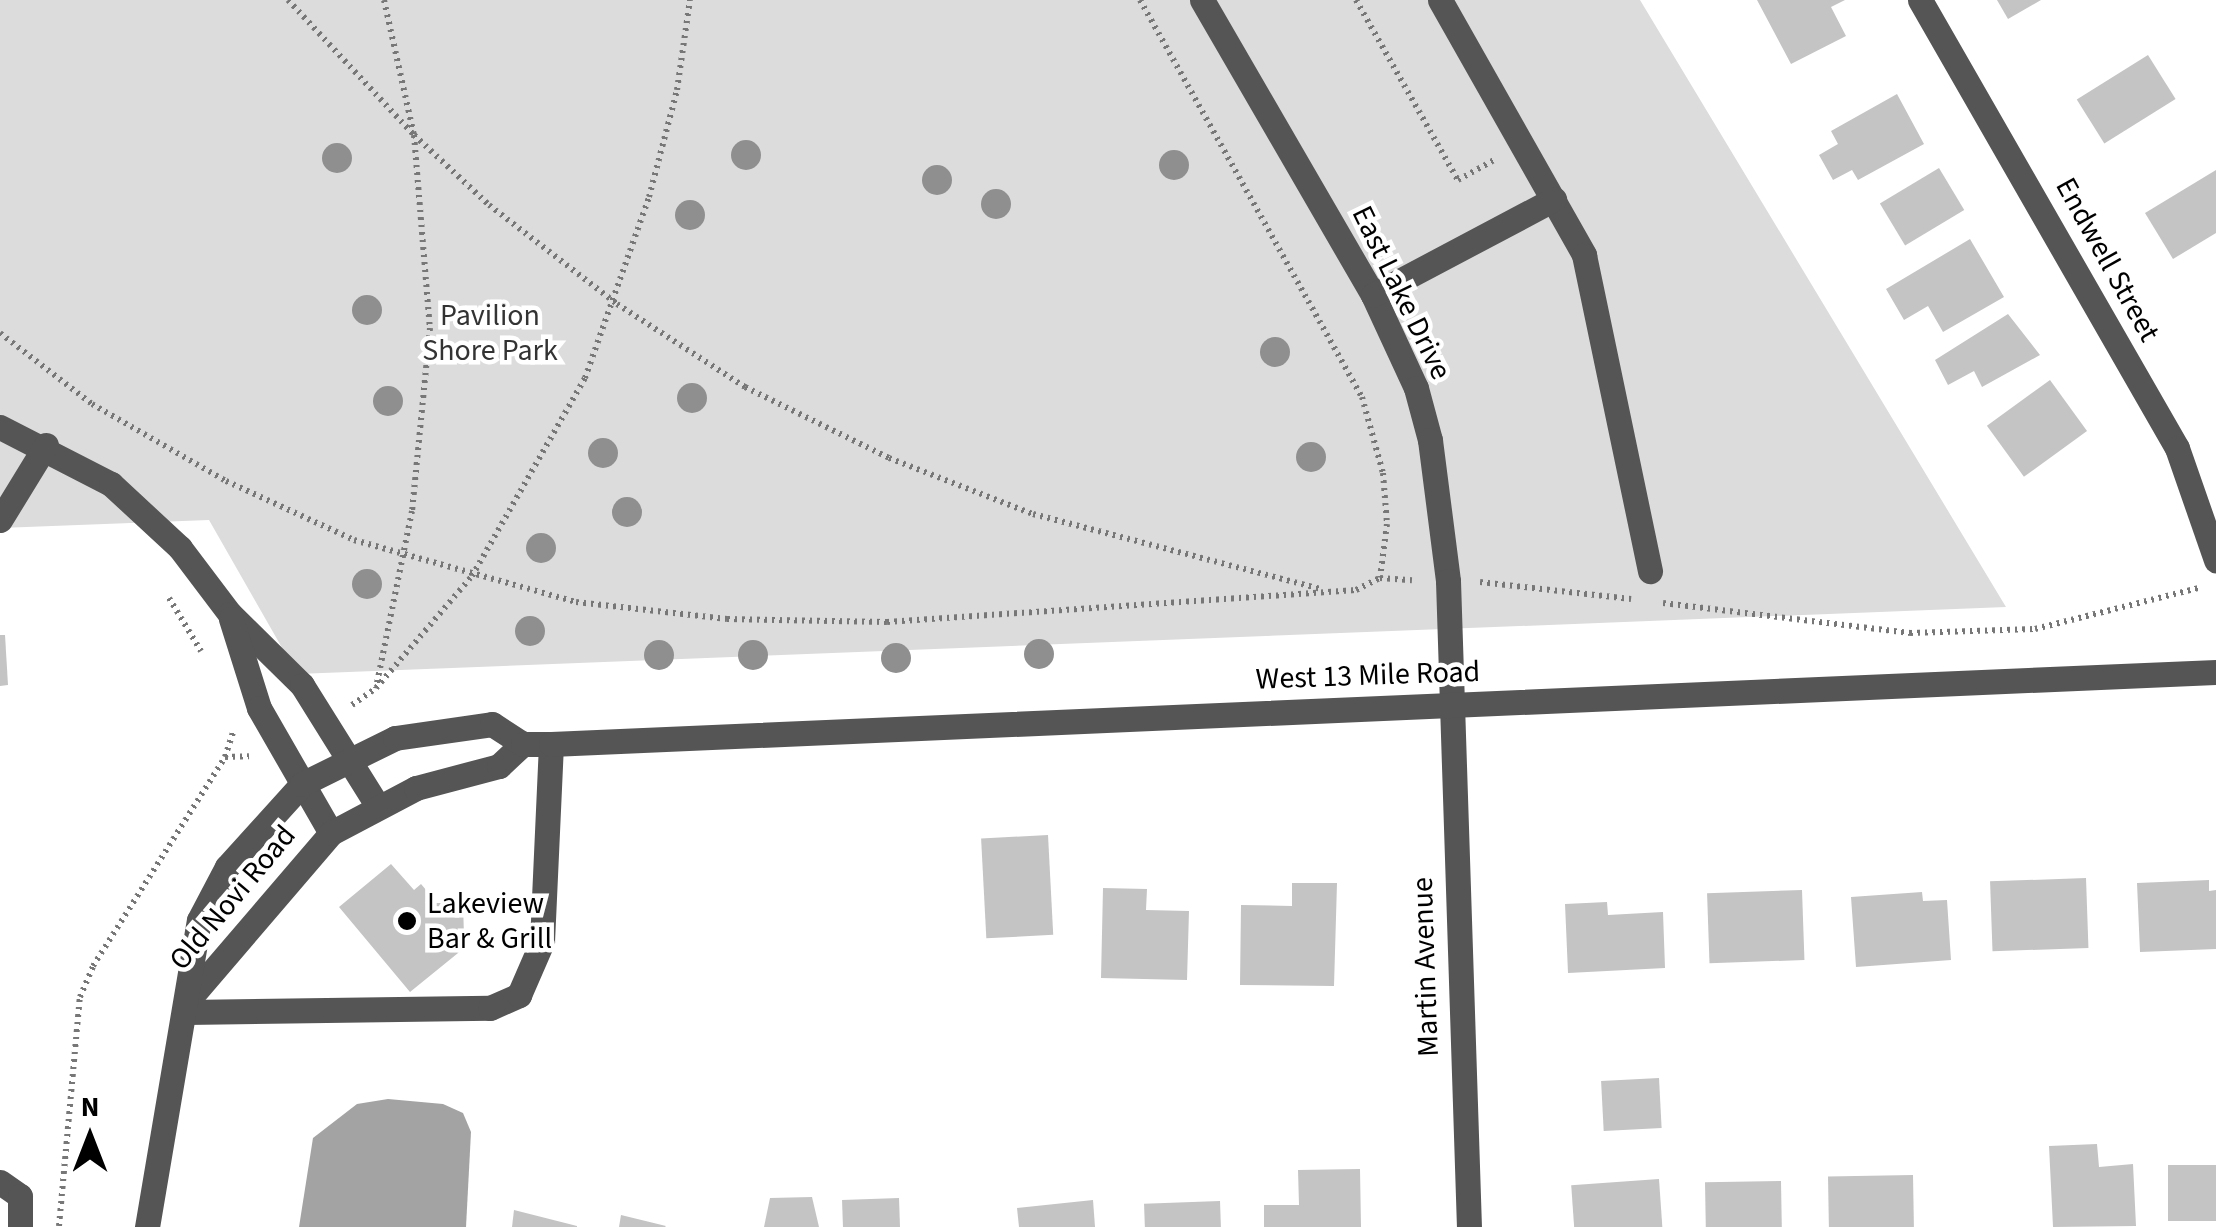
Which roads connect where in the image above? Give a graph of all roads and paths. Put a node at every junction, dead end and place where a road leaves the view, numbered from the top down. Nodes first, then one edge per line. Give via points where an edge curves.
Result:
1 (288, 0) edge
2 (384, 0) edge
3 (690, 0) edge
4 (1140, 0) edge
5 (1202, 0) edge
6 (1356, 0) edge
7 (1440, 0) edge
8 (1920, 0) edge
9 (414, 135) junction
10 (1522, 144) junction
11 (1554, 199) junction
12 (1373, 295) junction
13 (617, 304) junction
14 (0, 333) edge
15 (0, 427) edge
16 (46, 445) junction
17 (0, 520) edge
18 (404, 555) junction
19 (2216, 560) edge
20 (1650, 570) dead end
21 (472, 576) junction
22 (1380, 578) junction
23 (1417, 580) dead end
24 (1468, 580) dead end
25 (2216, 584) edge
26 (161, 586) dead end
27 (1327, 591) junction
28 (1636, 600) dead end
29 (1655, 602) dead end
30 (230, 614) junction
31 (206, 658) dead end
32 (2216, 672) edge
33 (1448, 704) junction
34 (227, 711) dead end
35 (523, 744) junction
36 (552, 744) junction
37 (348, 756) junction
38 (302, 784) junction
39 (376, 805) junction
40 (331, 833) junction
41 (187, 1006) junction
42 (0, 1182) edge
43 (20, 1227) edge
44 (59, 1227) edge
45 (147, 1227) edge
46 (1469, 1227) edge

1 - 9 path
2 - 9 path
3 - 13 path via 677,90
4 - 22 path via 1362,397 1384,490
5 - 12 street, East Lake Drive
6 - 10 path via 1458,180
7 - 10 street
8 - 19 street, Endwell Street via 2177,448
9 - 13 path via 489,205
9 - 18 path via 429,362
10 - 11 street
11 - 12 street
11 - 20 street via 1584,255
12 - 33 street, East Lake Drive via 1416,388 1440,487
13 - 21 path via 548,450
13 - 27 path via 745,387 889,458 1129,543
14 - 18 path via 92,404 226,481 354,540
15 - 16 street
16 - 17 street
16 - 30 street via 138,506
18 - 21 path
18 - 21 path via 376,688
21 - 27 path via 637,611 816,622 957,620
22 - 23 path
22 - 27 path via 1356,590
24 - 28 path
25 - 29 path via 2035,629 1832,628
26 - 31 path
30 - 37 street via 302,685
30 - 38 street via 259,708
32 - 33 street, West 13 Mile Road
33 - 36 street, West 13 Mile Road
33 - 46 street, Martin Avenue
34 - 44 path via 233,730 226,757 93,966 80,997
35 - 36 street, West 13 Mile Road
35 - 37 street, West 13 Mile Road via 492,724 395,738
35 - 39 street via 499,766
36 - 41 street via 542,942 526,989 490,1008
37 - 38 street, Old Novi Road
37 - 39 street
38 - 40 street
38 - 41 street, Old Novi Road via 226,867 192,936
39 - 40 street, Old Novi Road
40 - 41 street, Old Novi Road
41 - 45 street, Old Novi Road
42 - 43 street via 20,1196

